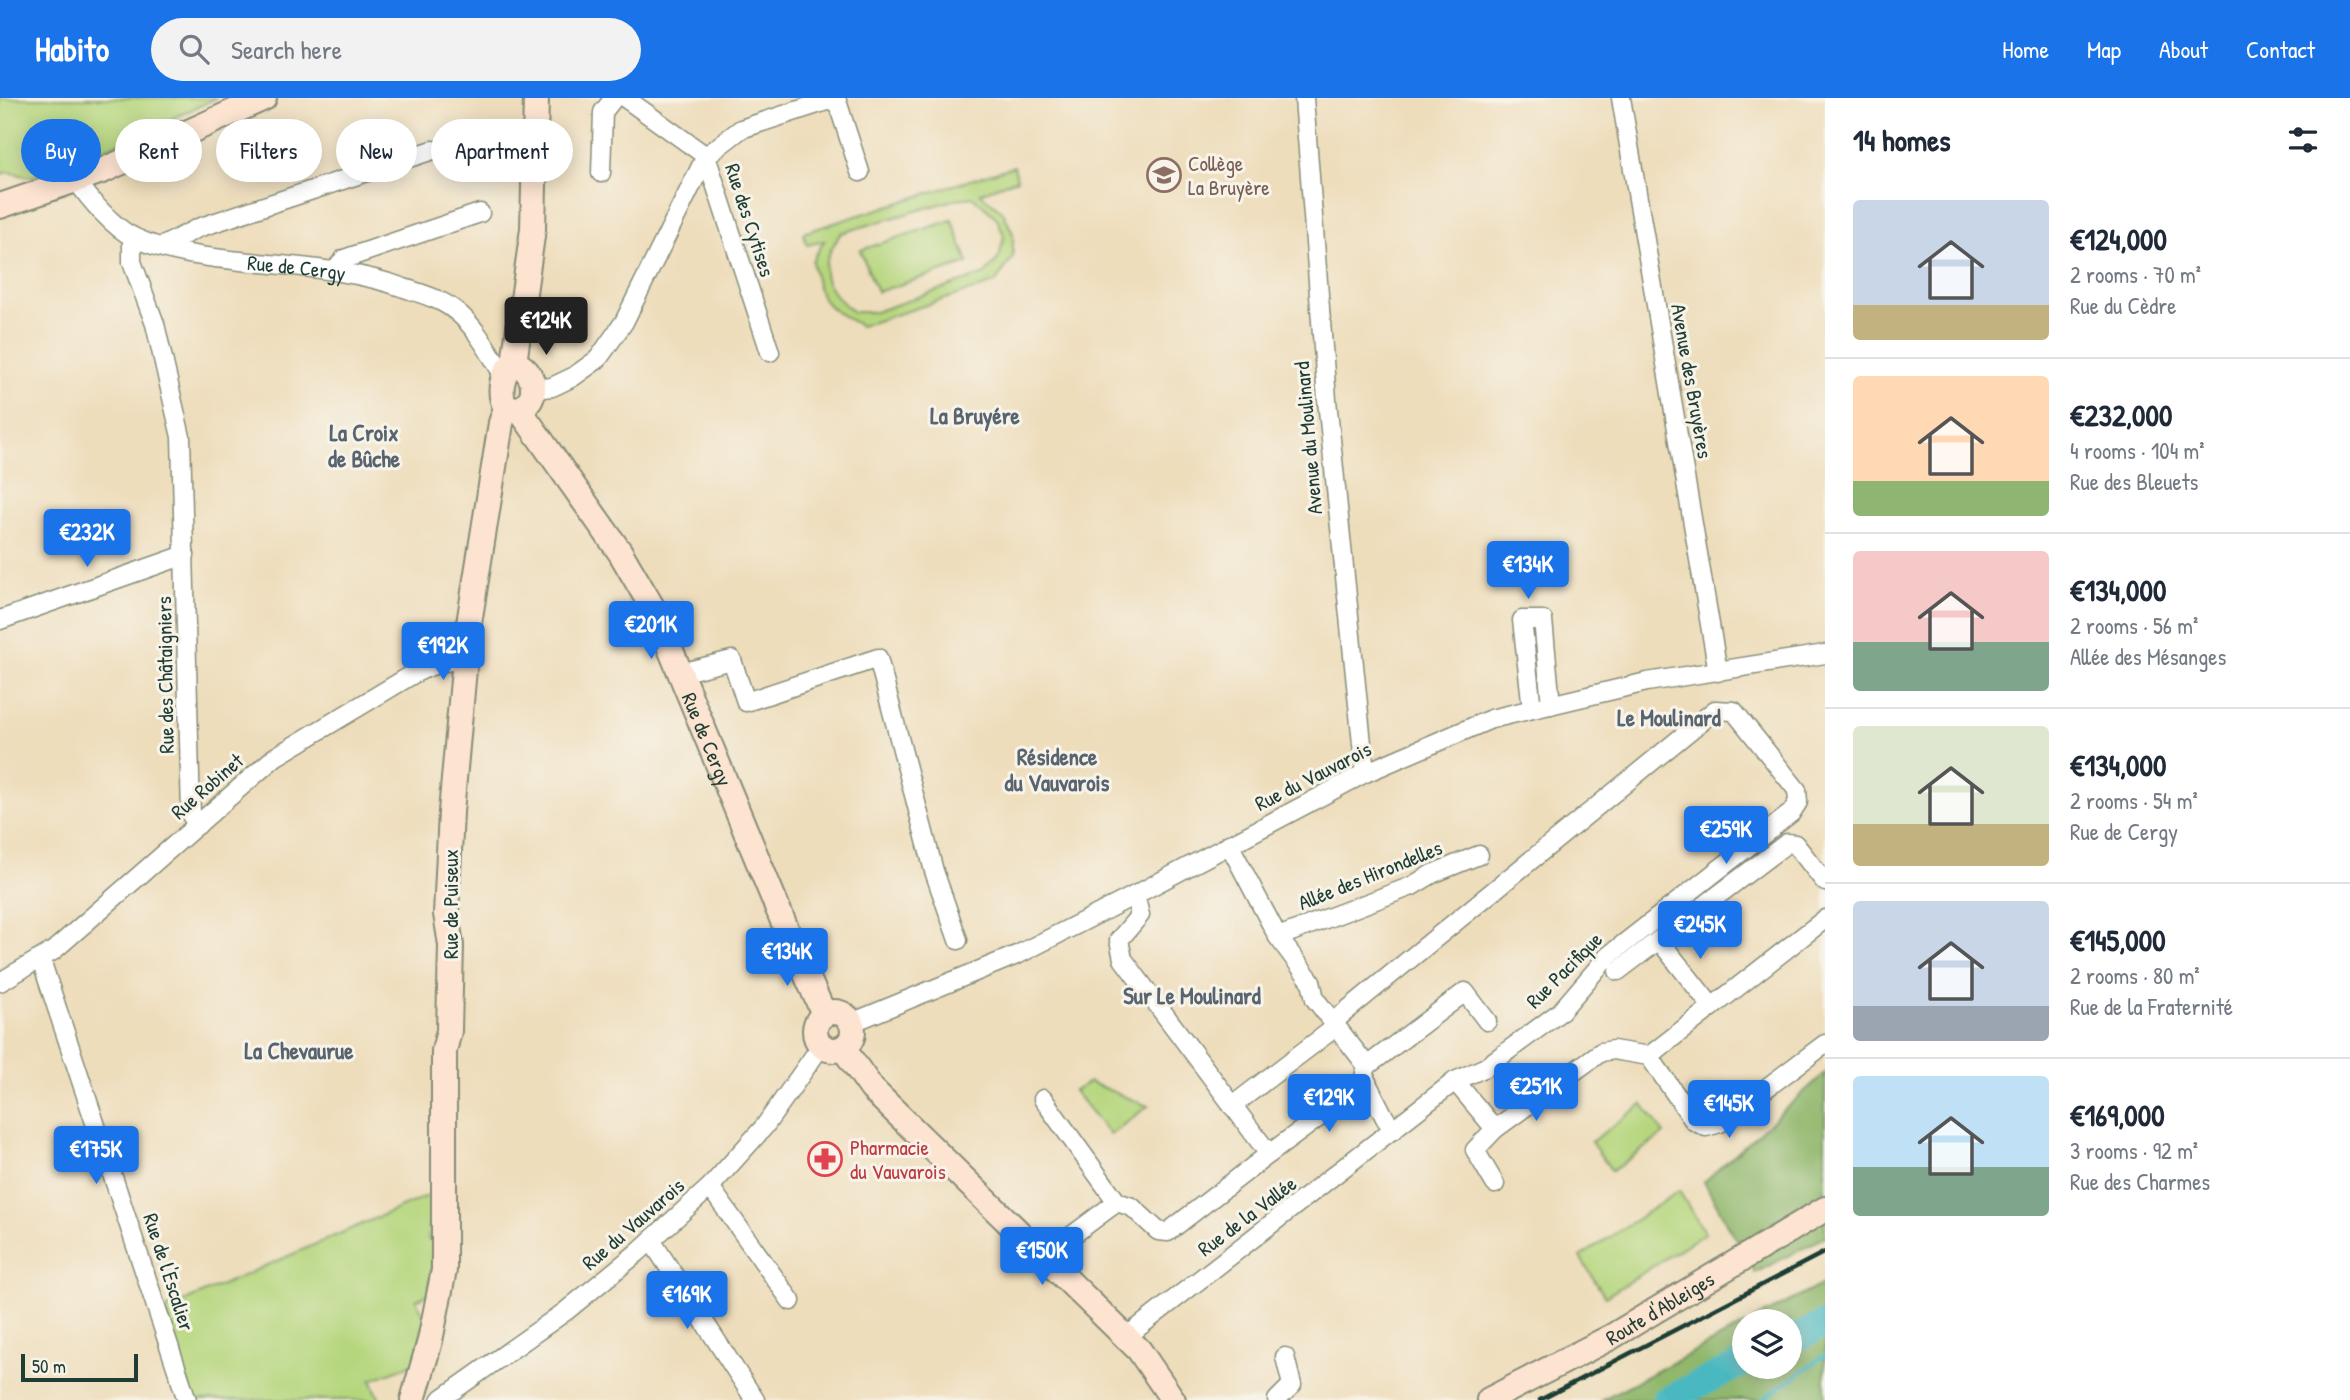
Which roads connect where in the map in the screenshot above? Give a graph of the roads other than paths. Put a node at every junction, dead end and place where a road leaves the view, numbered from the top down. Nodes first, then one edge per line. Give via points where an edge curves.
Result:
1 (264, 98) edge
2 (614, 98) edge
3 (625, 98) edge
4 (1304, 98) edge
5 (1621, 98) edge
6 (534, 101) edge
7 (431, 151) edge
8 (706, 156) junction
9 (101, 170) edge
10 (860, 172) dead end
11 (601, 173) dead end
12 (74, 182) edge
13 (78, 182) edge
14 (0, 206) edge
15 (480, 213) dead end
16 (132, 236) junction
17 (161, 247) junction
18 (334, 271) junction
19 (770, 352) dead end
20 (509, 369) junction
21 (534, 389) junction
22 (512, 408) junction
23 (185, 555) junction
24 (0, 620) edge
25 (1825, 654) edge
26 (466, 660) junction
27 (1718, 672) junction
28 (680, 673) junction
29 (1551, 705) junction
30 (1532, 709) junction
31 (1365, 773) junction
32 (198, 825) junction
33 (1229, 844) junction
34 (1479, 855) dead end
35 (1825, 882) edge
36 (1135, 895) junction
37 (1825, 919) edge
38 (1278, 937) junction
39 (958, 940) dead end
40 (1659, 940) junction
41 (41, 960) junction
42 (1618, 971) dead end
43 (0, 982) edge
44 (1712, 1007) junction
45 (824, 1014) junction
46 (1487, 1021) dead end
47 (851, 1023) junction
48 (1336, 1023) junction
49 (1825, 1044) edge
50 (832, 1047) junction
51 (1649, 1056) junction
52 (1367, 1074) junction
53 (1455, 1081) junction
54 (1043, 1099) dead end
55 (1232, 1106) junction
56 (1495, 1129) junction
57 (1394, 1130) junction
58 (1269, 1154) junction
59 (1495, 1184) dead end
60 (710, 1187) junction
61 (1117, 1202) junction
62 (1825, 1209) edge
63 (651, 1240) junction
64 (1044, 1257) junction
65 (790, 1301) dead end
66 (1126, 1337) junction
67 (1285, 1357) dead end
68 (187, 1400) edge
69 (414, 1400) edge
70 (440, 1400) edge
71 (755, 1400) edge
72 (1173, 1400) edge
73 (1277, 1400) edge
74 (1489, 1400) edge

1 - 9 street
2 - 11 street via 603,112
3 - 8 street, Rue des Cytises
4 - 31 street, Avenue du Moulinard via 1326,400
5 - 27 street, Avenue des Bruyères
6 - 20 street via 533,229
7 - 17 street via 198,228
8 - 10 street via 741,130 836,98
8 - 19 street, Rue des Cytises
8 - 21 street via 624,322 598,359 552,387
12 - 14 street
13 - 16 street, Rue de Cergy
15 - 18 street via 344,259
16 - 17 street, Rue de Cergy
16 - 23 street, Rue des Châtaigniers via 132,262 156,324 181,437
17 - 18 street, Rue de Cergy via 207,258
18 - 20 street, Rue de Cergy via 382,280 436,299 457,312
20 - 21 street via 521,365 531,376
20 - 22 street via 501,400
21 - 22 street via 533,399 525,407
22 - 26 street, Rue de Puiseux via 501,423
22 - 28 street, Rue de Cergy via 620,552 655,612
23 - 24 street
23 - 32 street, Rue des Châtaigniers via 191,814
25 - 27 street, Rue du Vauvarois
26 - 32 street, Rue Robinet via 452,659 415,673 275,757
26 - 69 street, Rue de Puiseux via 446,914 451,945 449,1031 444,1051 444,1270
27 - 29 street, Rue du Vauvarois via 1647,682
28 - 39 street via 732,660 746,702 878,658 934,871
28 - 45 street, Rue de Cergy
29 - 30 street, Rue du Vauvarois
29 - 30 street via 1544,620 1522,620
30 - 31 street, Rue du Vauvarois via 1491,719
31 - 33 street, Rue du Vauvarois
32 - 41 street, Rue Robinet
33 - 36 street, Rue du Vauvarois
33 - 38 street
34 - 38 street, Allée des Hirondelles
35 - 40 street via 1795,844 1787,843
36 - 47 street, Rue du Vauvarois via 1019,954
36 - 55 street via 1140,915 1119,940 1123,959
37 - 44 street
38 - 48 street via 1311,981 1315,999
40 - 42 street
40 - 44 street
41 - 43 street, Rue Robinet
41 - 68 street, Rue de l'Escalier
44 - 51 street
45 - 47 street via 841,1013
45 - 50 street via 815,1028 816,1039
46 - 52 street via 1465,992
47 - 50 street via 852,1038
48 - 52 street
48 - 53 street, Rue Pacifique via 1715,710 1734,711 1797,790 1798,802 1791,813 1608,956 1560,1012 1486,1067
48 - 55 street
49 - 51 street via 1720,1124 1706,1127 1694,1121
50 - 60 street, Rue du Vauvarois
50 - 64 street
51 - 56 street via 1601,1052
52 - 57 street
52 - 58 street
53 - 56 street
53 - 57 street, Rue Pacifique
54 - 61 street
55 - 58 street
56 - 59 street via 1475,1150
57 - 66 street, Rue de la Vallée
58 - 61 street via 1168,1232 1158,1231 1132,1207
60 - 63 street, Rue du Vauvarois
60 - 65 street
61 - 64 street
62 - 74 street, Route d'Ableiges via 1611,1337
63 - 70 street, Rue du Vauvarois via 566,1311
63 - 71 street
64 - 66 street
66 - 72 street
67 - 73 street via 1292,1385

